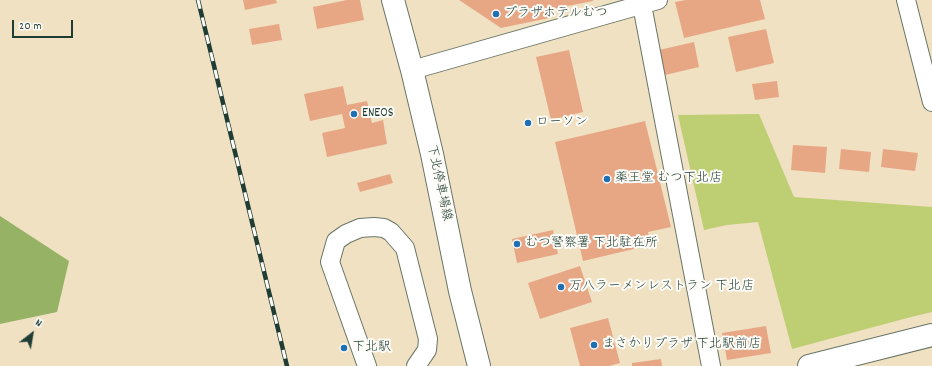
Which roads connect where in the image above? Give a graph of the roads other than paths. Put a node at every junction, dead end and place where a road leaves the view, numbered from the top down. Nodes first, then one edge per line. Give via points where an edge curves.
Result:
1 (393, 0) edge
2 (906, 0) edge
3 (650, 3) edge
4 (412, 70) junction
5 (931, 90) edge
6 (932, 335) edge
7 (367, 366) edge
8 (416, 366) edge
9 (479, 366) edge
10 (712, 366) edge
11 (809, 366) edge

1 - 4 main road, 下北停車場線
2 - 5 street
3 - 4 street
3 - 10 street
4 - 9 main road, 下北停車場線
6 - 11 main road
7 - 8 street via 330,262 336,240 360,228 374,227 391,232 405,248 428,340 427,350

